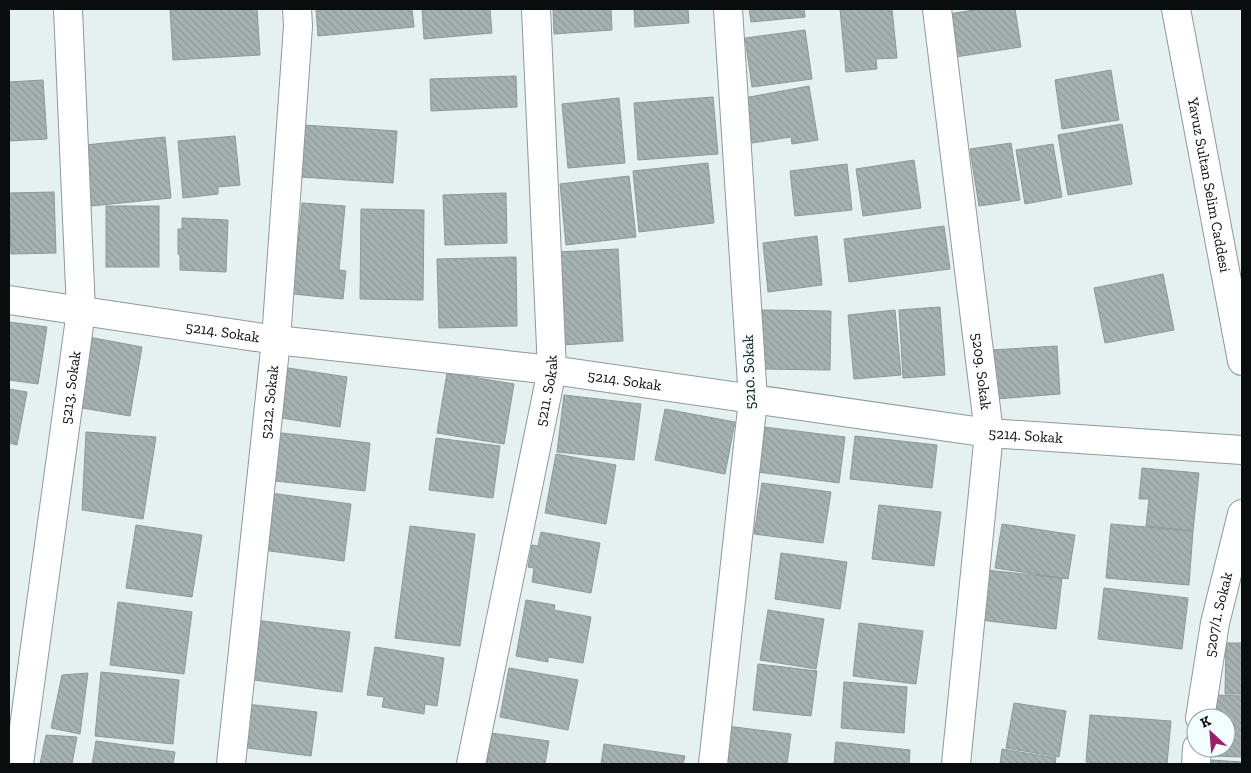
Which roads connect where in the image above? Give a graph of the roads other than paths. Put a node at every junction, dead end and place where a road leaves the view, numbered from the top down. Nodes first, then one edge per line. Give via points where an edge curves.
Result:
1 (68, 9) edge
2 (297, 9) edge
3 (536, 9) edge
4 (728, 9) edge
5 (937, 9) edge
6 (1176, 9) edge
7 (9, 300) edge
8 (81, 311) junction
9 (276, 340) junction
10 (1242, 361) edge
11 (552, 370) junction
12 (753, 400) junction
13 (989, 432) junction
14 (1242, 450) edge
15 (1242, 514) edge
16 (1202, 708) edge
17 (19, 764) edge
18 (231, 764) edge
19 (472, 764) edge
20 (713, 764) edge
21 (956, 764) edge

1 - 8 street, 5213. Sokak
2 - 9 street, 5212. Sokak
3 - 11 street, 5211. Sokak
4 - 12 street, 5210. Sokak
5 - 13 street, 5209. Sokak
6 - 10 street, Yavuz Sultan Selim Caddesi
7 - 8 street, 5214. Sokak
8 - 9 street, 5214. Sokak
8 - 17 street, 5213. Sokak
9 - 11 street, 5214. Sokak
9 - 18 street, 5212. Sokak
11 - 12 street, 5214. Sokak
11 - 19 street, 5211. Sokak
12 - 13 street, 5214. Sokak
12 - 20 street, 5210. Sokak
13 - 14 street, 5214. Sokak
13 - 21 street, 5209. Sokak
15 - 16 street, 5207/1. Sokak via 1215,623

